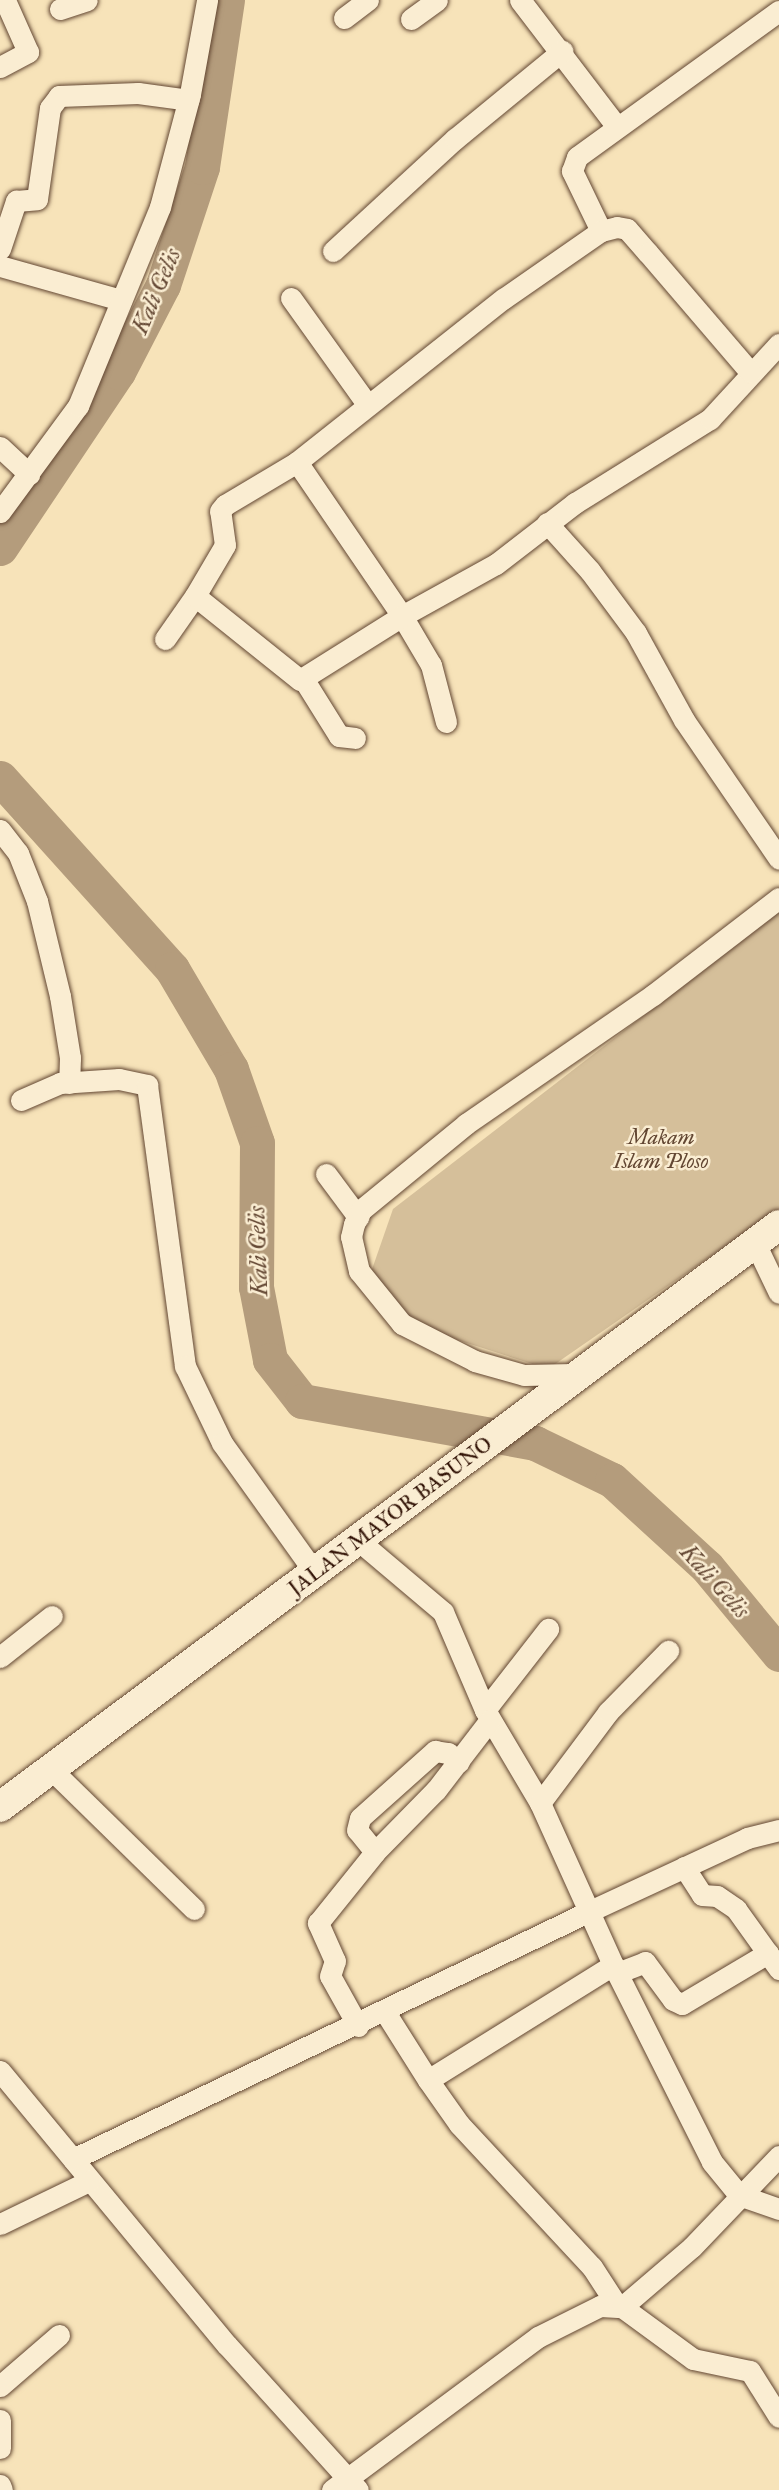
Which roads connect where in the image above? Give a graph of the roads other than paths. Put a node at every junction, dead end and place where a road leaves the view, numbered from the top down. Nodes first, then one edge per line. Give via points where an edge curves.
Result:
1 (5, 0) edge
2 (87, 0) edge
3 (207, 0) edge
4 (368, 0) edge
5 (437, 0) edge
6 (520, 0) edge
7 (60, 9) dead end
8 (779, 11) edge
9 (344, 18) dead end
10 (411, 19) dead end
11 (562, 51) junction
12 (0, 67) edge
13 (189, 100) junction
14 (617, 127) junction
15 (601, 231) junction
16 (0, 249) edge
17 (333, 251) dead end
18 (0, 266) edge
19 (291, 298) dead end
20 (121, 300) junction
21 (779, 344) edge
22 (750, 372) junction
23 (367, 404) junction
24 (0, 447) edge
25 (297, 462) junction
26 (29, 474) junction
27 (0, 512) edge
28 (547, 523) junction
29 (195, 596) junction
30 (402, 616) junction
31 (165, 639) dead end
32 (304, 680) junction
33 (446, 722) dead end
34 (355, 738) dead end
35 (0, 830) edge
36 (779, 859) edge
37 (779, 898) edge
38 (69, 1083) junction
39 (21, 1100) dead end
40 (327, 1174) dead end
41 (358, 1217) junction
42 (779, 1225) edge
43 (755, 1242) junction
44 (779, 1293) edge
45 (569, 1379) junction
46 (359, 1541) junction
47 (315, 1573) junction
48 (52, 1616) dead end
49 (548, 1629) dead end
50 (668, 1651) dead end
51 (0, 1657) edge
52 (488, 1715) junction
53 (459, 1762) junction
54 (51, 1769) junction
55 (540, 1803) junction
56 (0, 1807) edge
57 (779, 1830) edge
58 (374, 1852) junction
59 (684, 1867) junction
60 (194, 1909) dead end
61 (590, 1911) junction
62 (773, 1961) edge
63 (615, 1969) junction
64 (385, 2012) junction
65 (358, 2026) junction
66 (0, 2071) edge
67 (428, 2080) junction
68 (779, 2155) edge
69 (73, 2160) junction
70 (89, 2181) junction
71 (739, 2195) junction
72 (779, 2209) edge
73 (0, 2224) edge
74 (619, 2305) junction
75 (59, 2335) dead end
76 (0, 2386) edge
77 (779, 2417) edge
78 (0, 2420) edge
79 (0, 2448) edge
80 (353, 2482) edge
81 (0, 2485) edge
82 (2, 2490) edge
83 (332, 2490) edge

1 - 12 street via 28,52
2 - 7 street
3 - 13 street
4 - 9 street
5 - 10 street
6 - 11 street
8 - 14 street
11 - 14 street
11 - 17 street via 455,139
13 - 16 street via 138,93 59,96 50,108 37,199 16,201
13 - 20 street via 160,207
14 - 15 street via 572,165
15 - 22 street via 627,229
15 - 23 street via 503,299
18 - 20 street
19 - 23 street
20 - 26 street via 78,406
21 - 22 street
22 - 28 street via 710,419
23 - 25 street
24 - 26 street
25 - 29 street via 220,511 225,545
25 - 30 street
26 - 27 street
28 - 30 street via 496,564
28 - 36 street via 590,571 636,634 684,720
29 - 31 street
29 - 32 street
30 - 32 street
30 - 33 street via 431,665
32 - 34 street via 339,736
35 - 38 street via 18,853 37,901 60,996 70,1058
37 - 41 street via 653,995 466,1125
38 - 39 street via 49,1085
38 - 47 street via 119,1079 147,1085 185,1366 222,1443
40 - 41 street
41 - 45 street via 351,1237 359,1271 402,1324 475,1361 524,1375
42 - 43 main road, JALAN MAYOR BASUNO
43 - 44 street
43 - 45 main road, JALAN MAYOR BASUNO
45 - 46 main road, JALAN MAYOR BASUNO
46 - 47 main road, JALAN MAYOR BASUNO
46 - 52 street via 443,1612
47 - 54 main road, JALAN MAYOR BASUNO
48 - 51 street
49 - 52 street
50 - 55 street via 608,1712
52 - 53 street
52 - 55 street
53 - 58 street
53 - 58 street via 448,1753 435,1751 360,1818 357,1830
54 - 56 main road, JALAN MAYOR BASUNO
54 - 60 street
55 - 61 street
57 - 59 street via 747,1838
58 - 65 street via 317,1926 335,1961 330,1976
59 - 61 street
59 - 62 street via 702,1895 731,1904
61 - 63 street
61 - 64 street
62 - 63 street via 682,2004 673,2000 645,1962
63 - 67 street
63 - 71 street via 712,2162
64 - 65 street
64 - 67 street
65 - 69 street
66 - 69 street
67 - 74 street via 459,2124 592,2267
68 - 71 street
69 - 70 street
70 - 73 street
70 - 80 street via 227,2345
71 - 72 street
71 - 74 street via 692,2247
74 - 77 street via 693,2359 750,2371
74 - 80 street via 582,2313 538,2337
75 - 76 street
78 - 79 street
80 - 83 street
81 - 82 street

